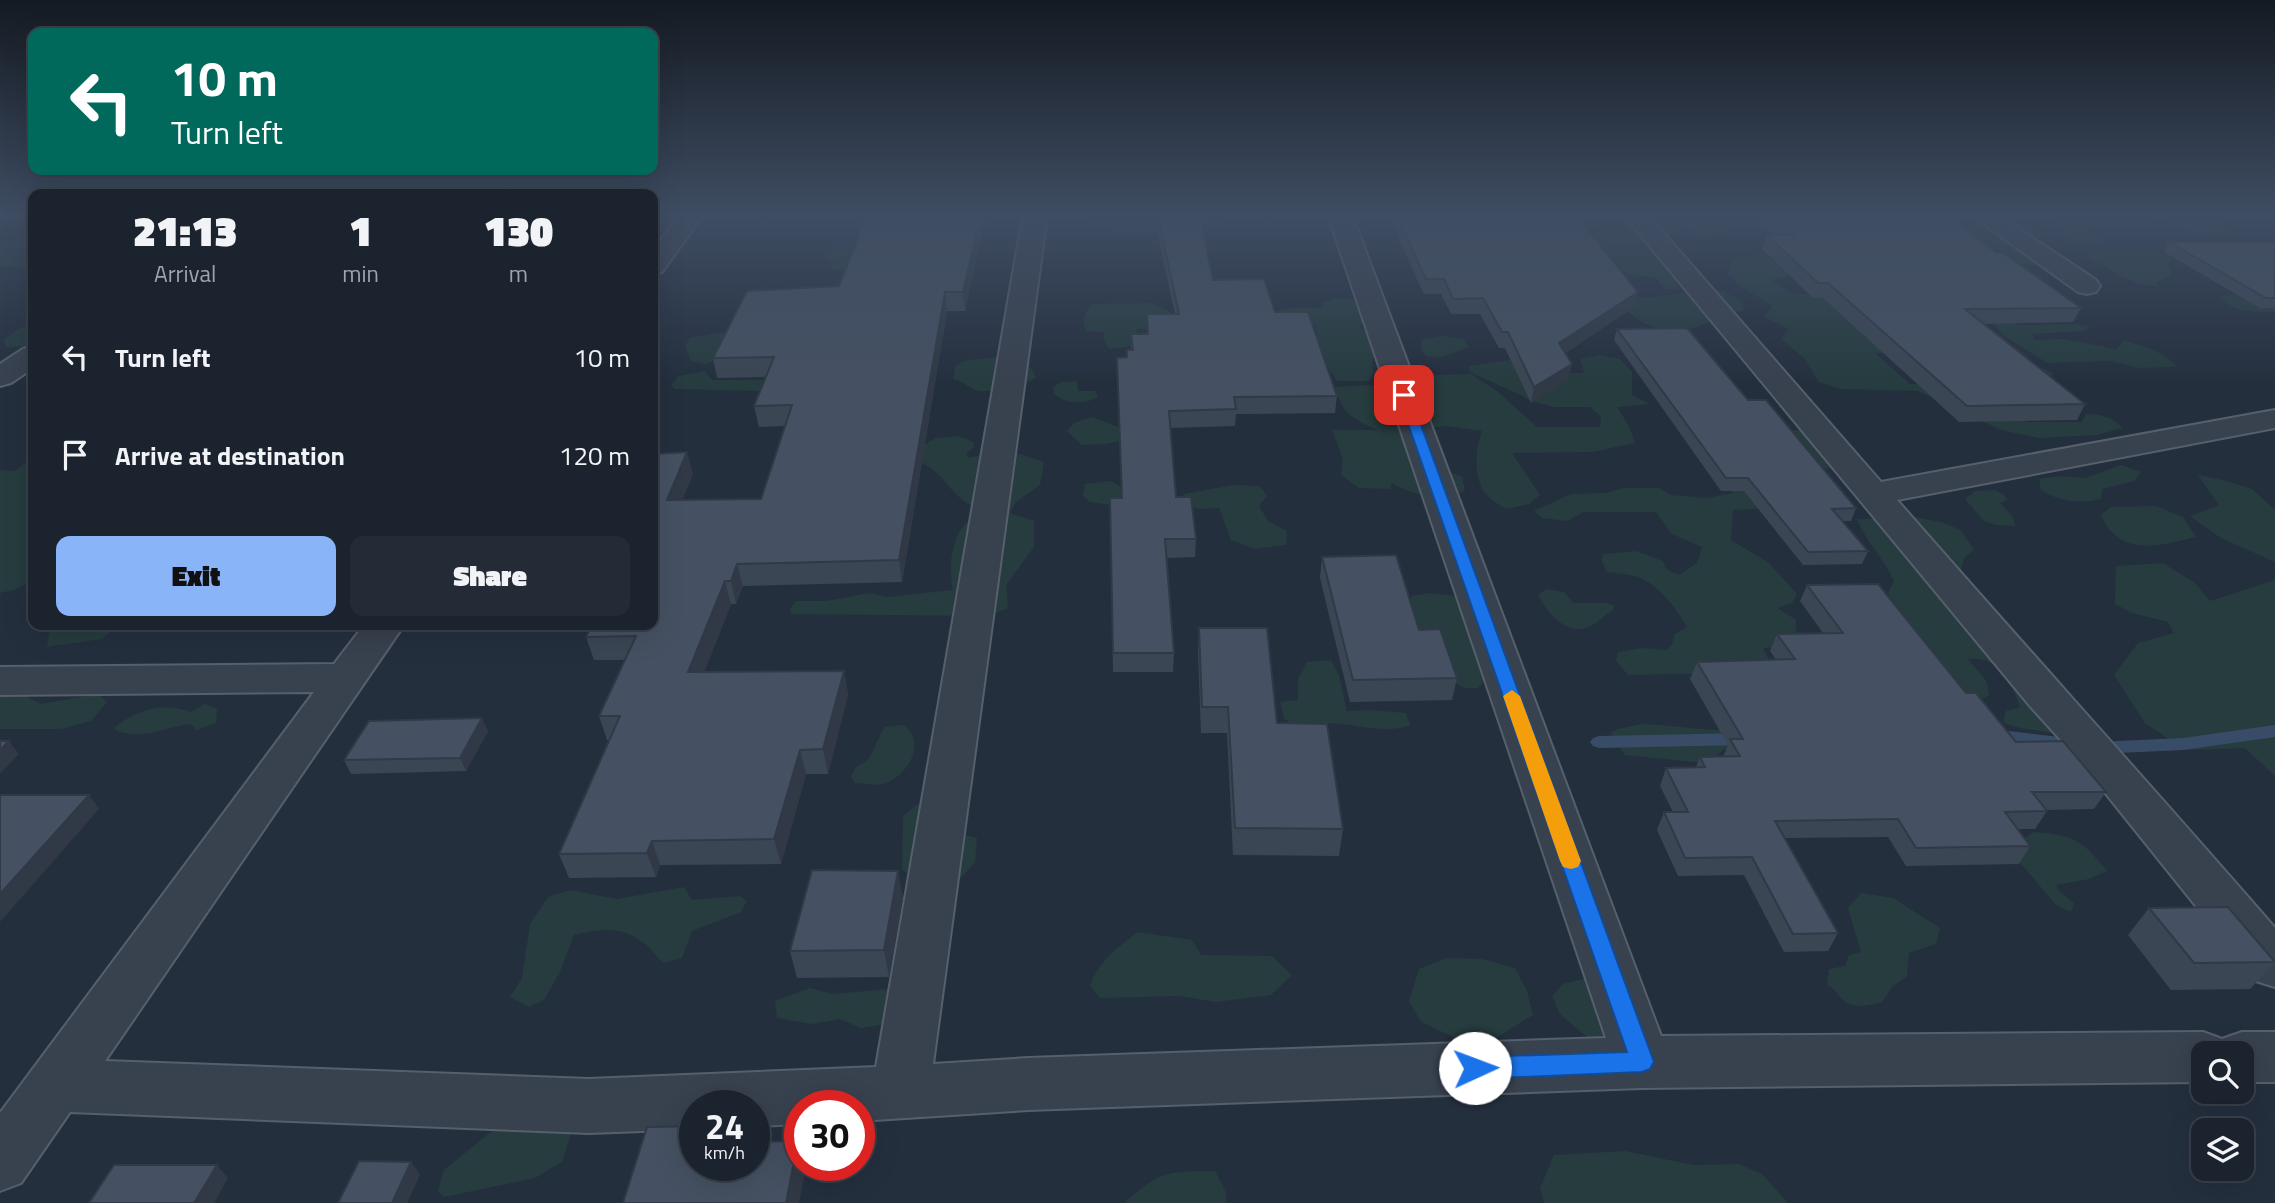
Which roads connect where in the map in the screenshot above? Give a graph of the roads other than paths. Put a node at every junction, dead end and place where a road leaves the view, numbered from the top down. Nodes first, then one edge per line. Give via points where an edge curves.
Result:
1 (1026, 271) edge
2 (1360, 271) edge
3 (1683, 271) edge
4 (2065, 271) edge
5 (2087, 286) dead end
6 (28, 358) edge
7 (0, 377) edge
8 (2275, 419) edge
9 (1872, 495) junction
10 (380, 630) edge
11 (345, 678) junction
12 (0, 681) edge
13 (2275, 965) edge
14 (2254, 1057) edge
15 (2275, 1057) edge
16 (2191, 1058) edge
17 (1642, 1062) junction
18 (55, 1085) junction
19 (900, 1093) junction
20 (0, 1162) edge

1 - 19 street
2 - 17 street
3 - 9 street
4 - 5 street
6 - 7 street
8 - 9 street
9 - 13 street via 2103,758
10 - 11 street
11 - 12 street
11 - 18 street
14 - 15 street
16 - 17 street
17 - 19 street via 1028,1084
18 - 19 street via 589,1106
18 - 20 street

